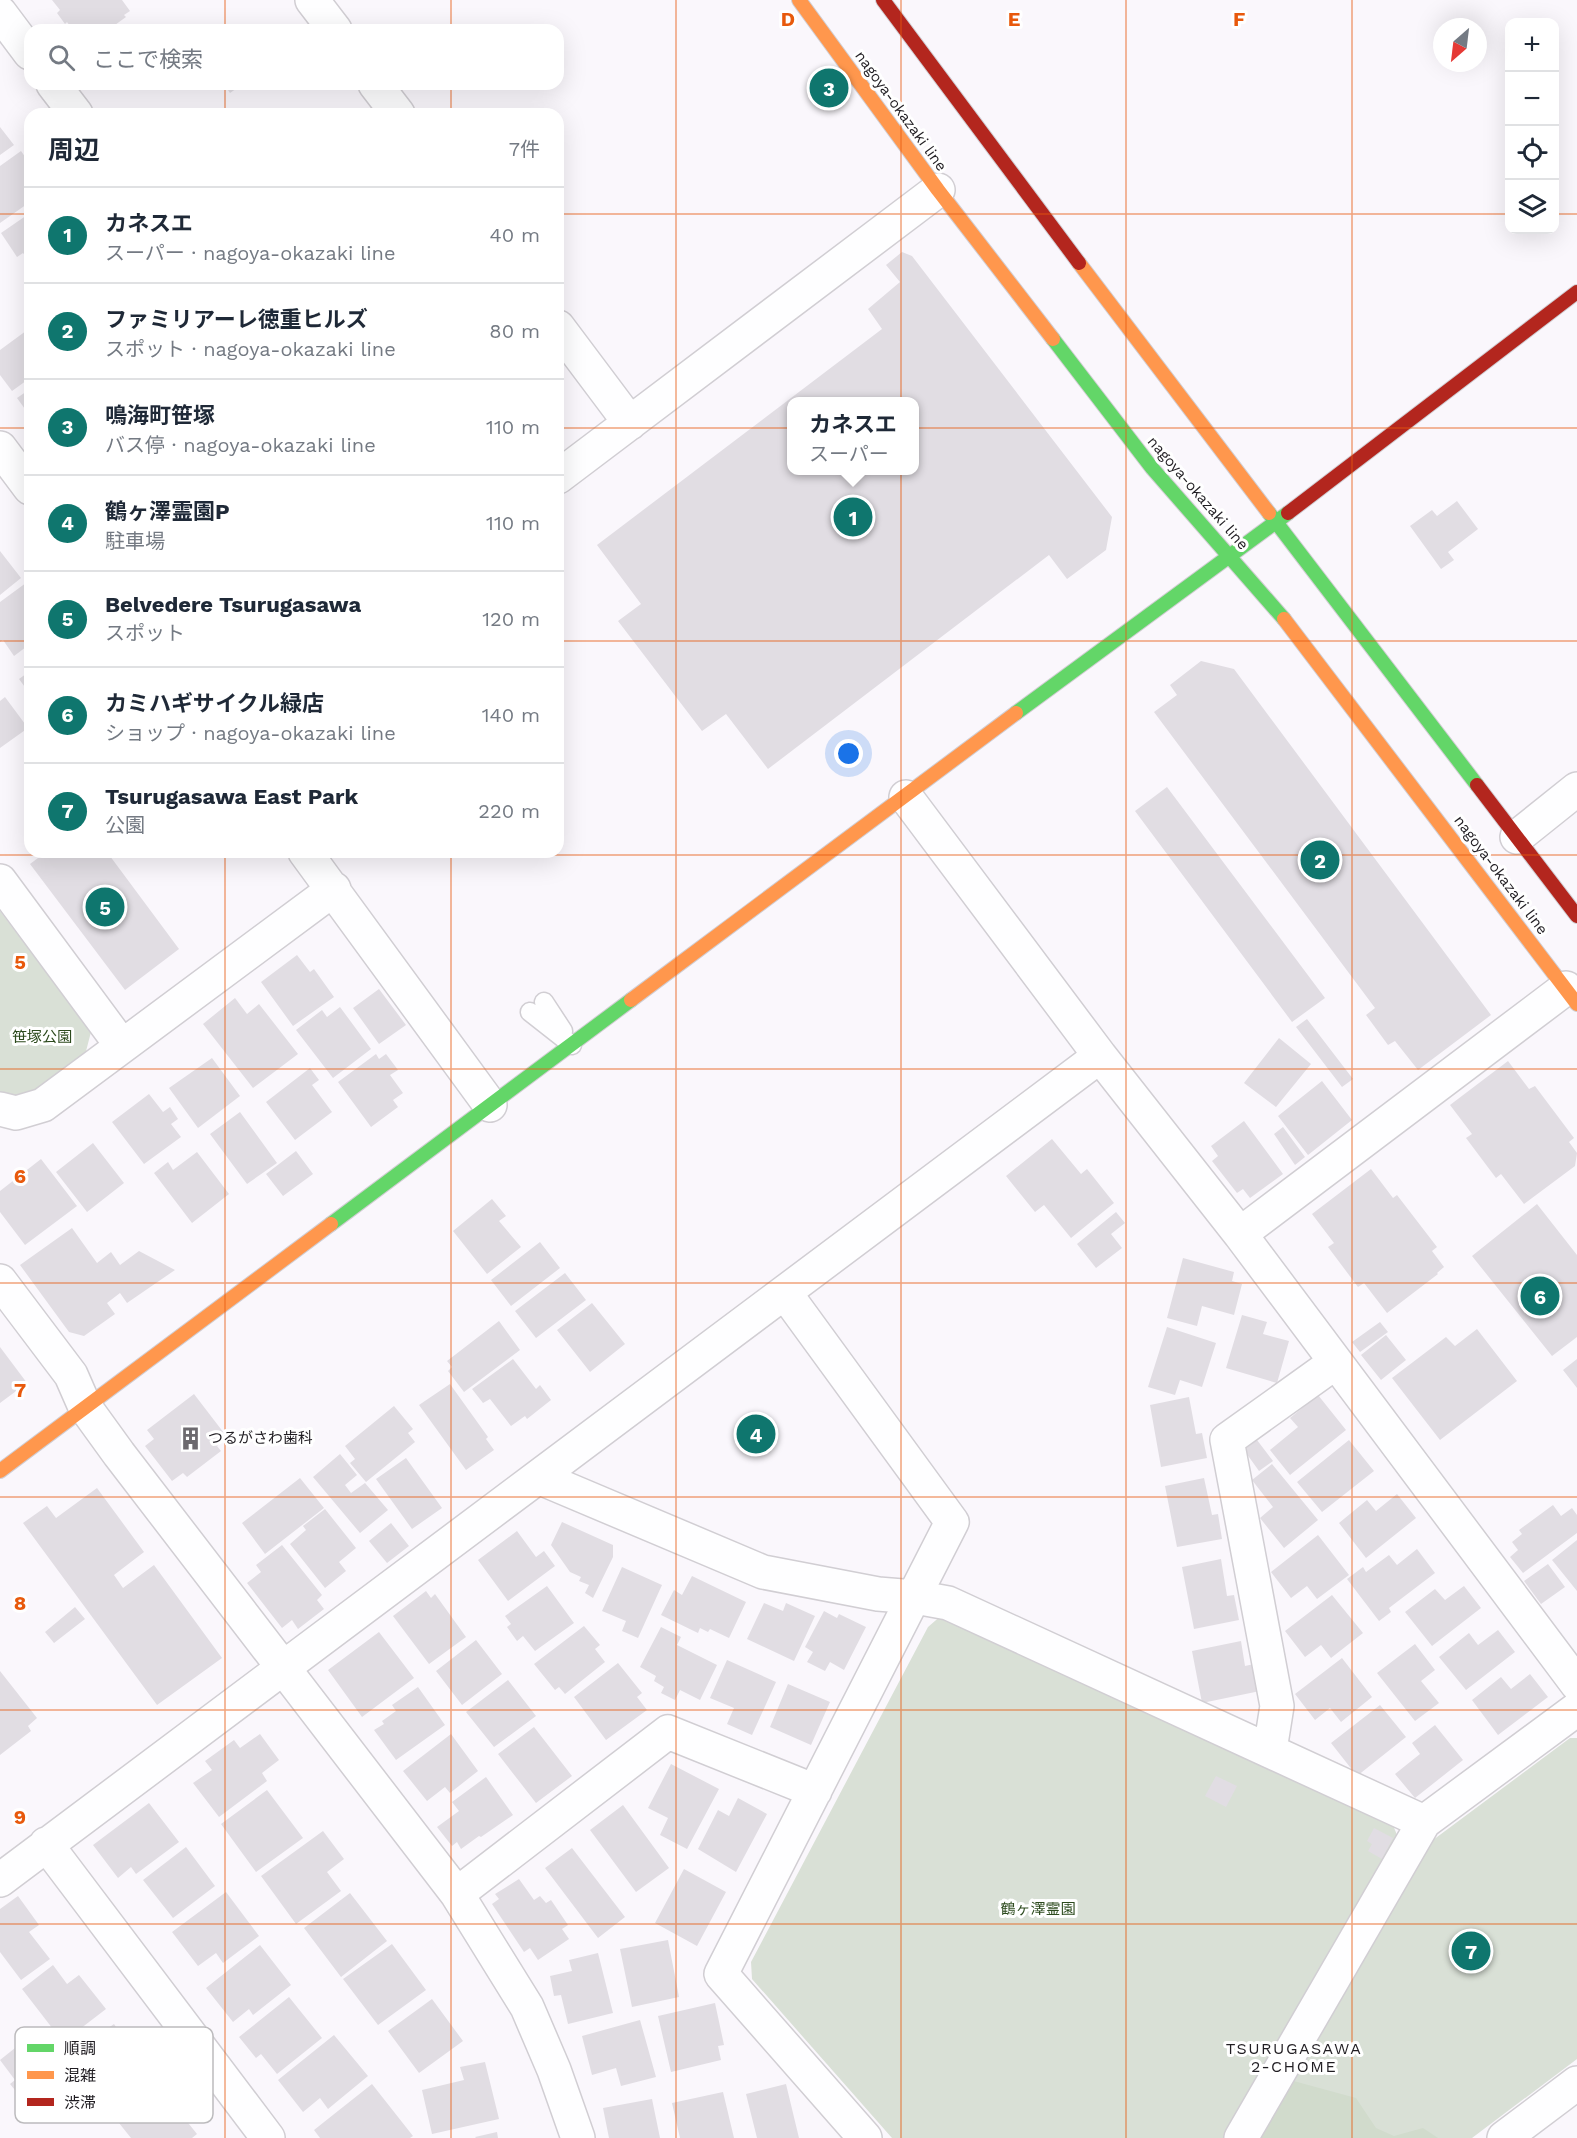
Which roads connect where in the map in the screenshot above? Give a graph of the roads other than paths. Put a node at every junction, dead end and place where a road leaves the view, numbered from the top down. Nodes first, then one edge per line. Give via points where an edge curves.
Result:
1 (312, 0) edge
2 (799, 0) edge
3 (883, 0) edge
4 (0, 13) edge
5 (330, 24) edge
6 (24, 45) edge
7 (58, 90) edge
8 (380, 90) edge
9 (71, 108) edge
10 (393, 108) edge
11 (938, 190) junction
12 (1577, 292) edge
13 (564, 335) edge
14 (630, 423) junction
15 (0, 448) edge
16 (564, 472) edge
17 (24, 480) edge
18 (1277, 520) junction
19 (1231, 556) junction
20 (1577, 789) edge
21 (906, 797) junction
22 (1517, 837) junction
23 (310, 858) edge
24 (0, 881) edge
25 (334, 890) junction
26 (1577, 916) edge
27 (1572, 996) edge
28 (537, 1007) dead end
29 (572, 1045) junction
30 (122, 1046) junction
31 (1100, 1056) junction
32 (490, 1105) junction
33 (0, 1109) edge
34 (1240, 1234) junction
35 (0, 1281) edge
36 (784, 1293) junction
37 (1336, 1362) junction
38 (85, 1407) junction
39 (0, 1471) edge
40 (538, 1477) junction
41 (915, 1597) junction
42 (284, 1667) junction
43 (1577, 1684) edge
44 (1577, 1709) edge
45 (1270, 1750) junction
46 (815, 1791) junction
47 (1424, 1822) junction
48 (46, 1844) junction
49 (0, 1880) edge
50 (457, 1894) junction
51 (184, 2027) edge
52 (213, 2065) edge
53 (1577, 2083) edge
54 (268, 2138) edge
55 (578, 2138) edge
56 (865, 2138) edge
57 (1241, 2138) edge
58 (1504, 2138) edge

1 - 5 street
2 - 11 main road, nagoya-okazaki line
3 - 18 main road
4 - 6 street
7 - 9 street
8 - 10 street
11 - 14 street
11 - 19 main road, nagoya-okazaki line via 1152,468
12 - 18 main road
13 - 14 street
14 - 16 street
15 - 17 street
18 - 19 main road
18 - 22 main road
19 - 21 main road
19 - 27 main road, nagoya-okazaki line via 1295,632
20 - 22 street
21 - 29 main road
21 - 31 street
22 - 26 main road
23 - 25 street
24 - 30 street
25 - 30 street
25 - 32 street
27 - 34 street
28 - 29 lane
29 - 32 main road
30 - 33 street via 43,1105 16,1113
31 - 34 street
31 - 36 street
32 - 38 main road
34 - 37 street
35 - 38 street via 71,1375
36 - 40 street
36 - 41 street via 952,1522
37 - 43 street
37 - 45 street via 1227,1440 1277,1706
38 - 39 main road
38 - 42 street
40 - 41 street via 763,1572 878,1594
40 - 42 street
41 - 45 street via 948,1603
41 - 46 street
42 - 48 street
42 - 50 street
44 - 47 street
45 - 47 street
46 - 50 street via 668,1732
46 - 56 street via 721,1974
47 - 57 street
48 - 49 street
48 - 51 street
50 - 55 street via 527,2007
52 - 54 street
53 - 58 street

